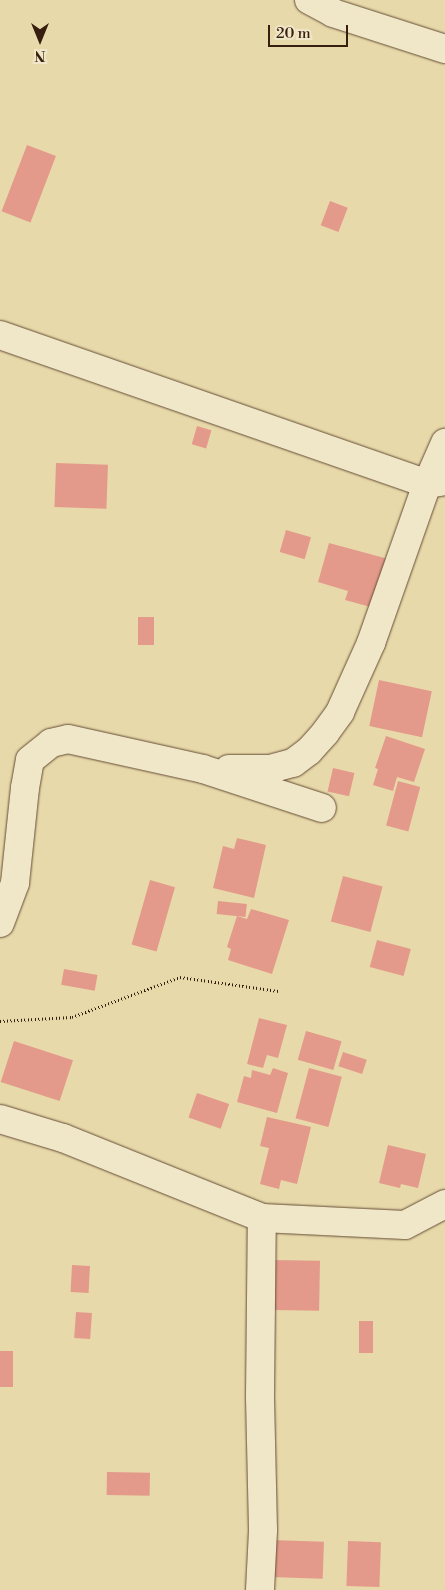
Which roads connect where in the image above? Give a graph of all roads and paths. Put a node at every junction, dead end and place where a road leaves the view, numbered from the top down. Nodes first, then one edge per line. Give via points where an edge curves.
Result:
1 (309, 0) edge
2 (336, 7) edge
3 (445, 49) edge
4 (0, 335) edge
5 (445, 443) edge
6 (436, 482) edge
7 (203, 769) junction
8 (322, 808) dead end
9 (0, 923) edge
10 (278, 991) dead end
11 (0, 1021) edge
12 (0, 1119) edge
13 (445, 1204) edge
14 (262, 1218) junction
15 (260, 1590) edge

1 - 2 street
2 - 3 street
4 - 6 street
5 - 6 street
6 - 7 street via 340,712 325,733 293,763 270,769
7 - 8 street
7 - 9 street via 68,739 51,743 30,760 15,883
10 - 11 path via 180,977 72,1017
12 - 14 street via 63,1138
13 - 14 street via 404,1225
14 - 15 street via 260,1395 263,1530

